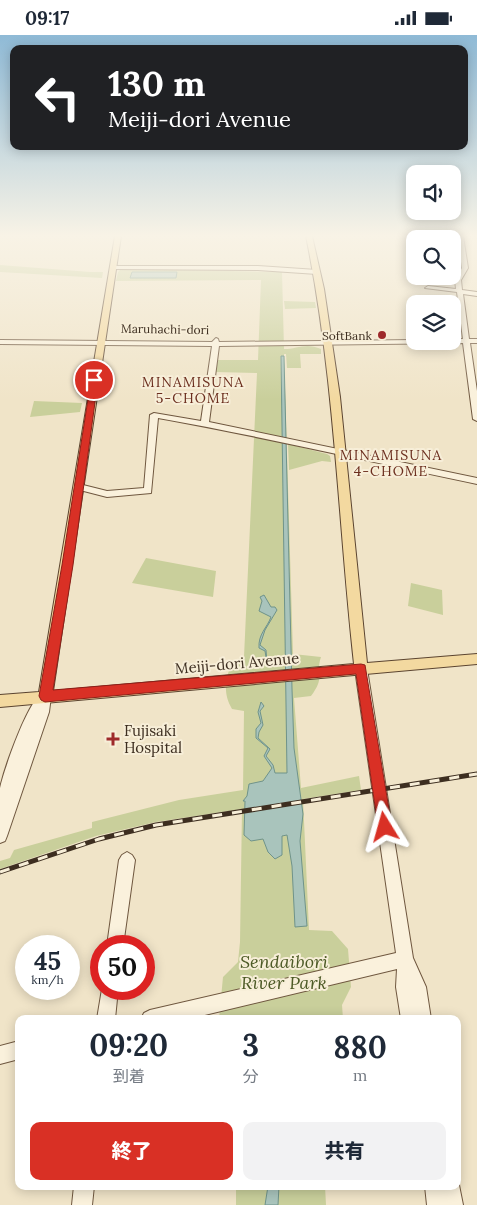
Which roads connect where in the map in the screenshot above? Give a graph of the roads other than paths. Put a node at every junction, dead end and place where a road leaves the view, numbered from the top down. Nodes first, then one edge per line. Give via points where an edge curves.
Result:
1 (109, 291) edge
2 (320, 291) edge
3 (449, 291) edge
4 (460, 292) junction
5 (477, 294) edge
6 (0, 340) edge
7 (101, 341) junction
8 (216, 342) junction
9 (329, 342) junction
10 (467, 342) junction
11 (477, 342) edge
12 (477, 419) edge
13 (205, 424) junction
14 (342, 453) junction
15 (477, 481) edge
16 (79, 487) junction
17 (477, 659) edge
18 (361, 669) junction
19 (45, 696) junction
20 (0, 701) edge
21 (0, 810) edge
22 (0, 836) edge
23 (127, 860) dead end
24 (117, 935) edge
25 (405, 959) junction
26 (109, 1000) edge
27 (107, 1015) edge
28 (167, 1015) edge
29 (409, 1015) edge
30 (421, 1015) edge
31 (15, 1051) edge
32 (0, 1055) edge
33 (84, 1190) edge
34 (435, 1190) edge
35 (451, 1190) edge
36 (82, 1205) edge
37 (437, 1205) edge
38 (453, 1205) edge

1 - 7 main road
2 - 9 main road
3 - 4 street
4 - 5 street
4 - 10 street
6 - 7 street, Maruhachi-dori
7 - 8 street, Maruhachi-dori
7 - 16 main road
8 - 9 street, Maruhachi-dori
8 - 13 street
9 - 10 street, Maruhachi-dori
9 - 14 main road
10 - 11 street, Maruhachi-dori
10 - 12 street
13 - 14 street
13 - 16 street via 154,415 148,491 145,493 107,494
14 - 15 street
14 - 18 main road
16 - 19 main road
17 - 18 main road, Meiji-dori Avenue
18 - 19 main road, Meiji-dori Avenue
18 - 25 street
19 - 20 main road, Meiji-dori Avenue
19 - 21 street via 33,713
19 - 22 street
23 - 24 street
25 - 28 street
25 - 29 street
25 - 30 street via 417,987
26 - 27 street
31 - 32 street
33 - 36 street
34 - 37 street
35 - 38 street

